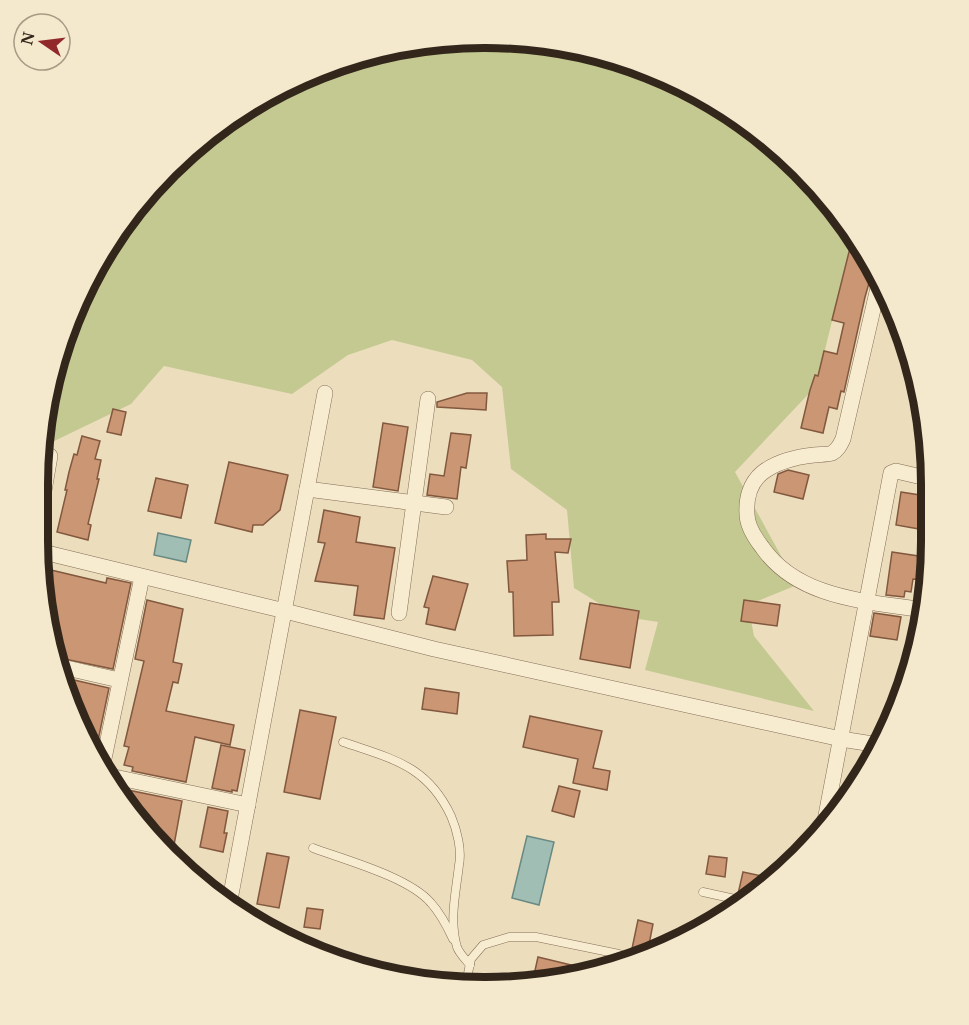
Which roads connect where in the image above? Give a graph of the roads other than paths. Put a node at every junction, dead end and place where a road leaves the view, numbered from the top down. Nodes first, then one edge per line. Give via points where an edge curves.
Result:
1 (877, 293) edge
2 (325, 393) dead end
3 (428, 399) dead end
4 (50, 456) dead end
5 (49, 463) edge
6 (921, 477) edge
7 (307, 489) junction
8 (415, 503) junction
9 (446, 507) dead end
10 (48, 553) edge
11 (142, 577) junction
12 (867, 601) junction
13 (915, 609) edge
14 (285, 610) junction
15 (399, 613) dead end
16 (67, 668) edge
17 (119, 680) junction
18 (841, 739) junction
19 (343, 742) dead end
20 (871, 744) edge
21 (104, 756) edge
22 (119, 778) edge
23 (248, 805) junction
24 (827, 811) edge
25 (312, 848) dead end
26 (703, 892) dead end
27 (231, 895) edge
28 (732, 899) edge
29 (457, 949) junction
30 (620, 954) dead end
31 (470, 965) junction
32 (467, 976) edge

1 - 12 street via 838,449 830,454 789,459 762,473 750,488 747,505 747,521 757,540 780,567 807,586
2 - 7 street
3 - 8 street
4 - 5 street
6 - 12 street via 891,473
7 - 8 street
7 - 14 street
8 - 9 street
8 - 15 street
10 - 11 street
11 - 14 street
11 - 17 street
12 - 13 street
12 - 18 street
14 - 18 street via 435,649
14 - 23 street
16 - 17 street
17 - 21 street
18 - 20 street
18 - 24 street
19 - 29 lane via 409,766 429,781 444,802 456,827 460,861 454,900
22 - 23 street
23 - 27 street
25 - 29 lane via 410,886 430,901
26 - 28 lane
29 - 31 lane
30 - 31 lane via 536,936 509,937 483,945
31 - 32 lane

